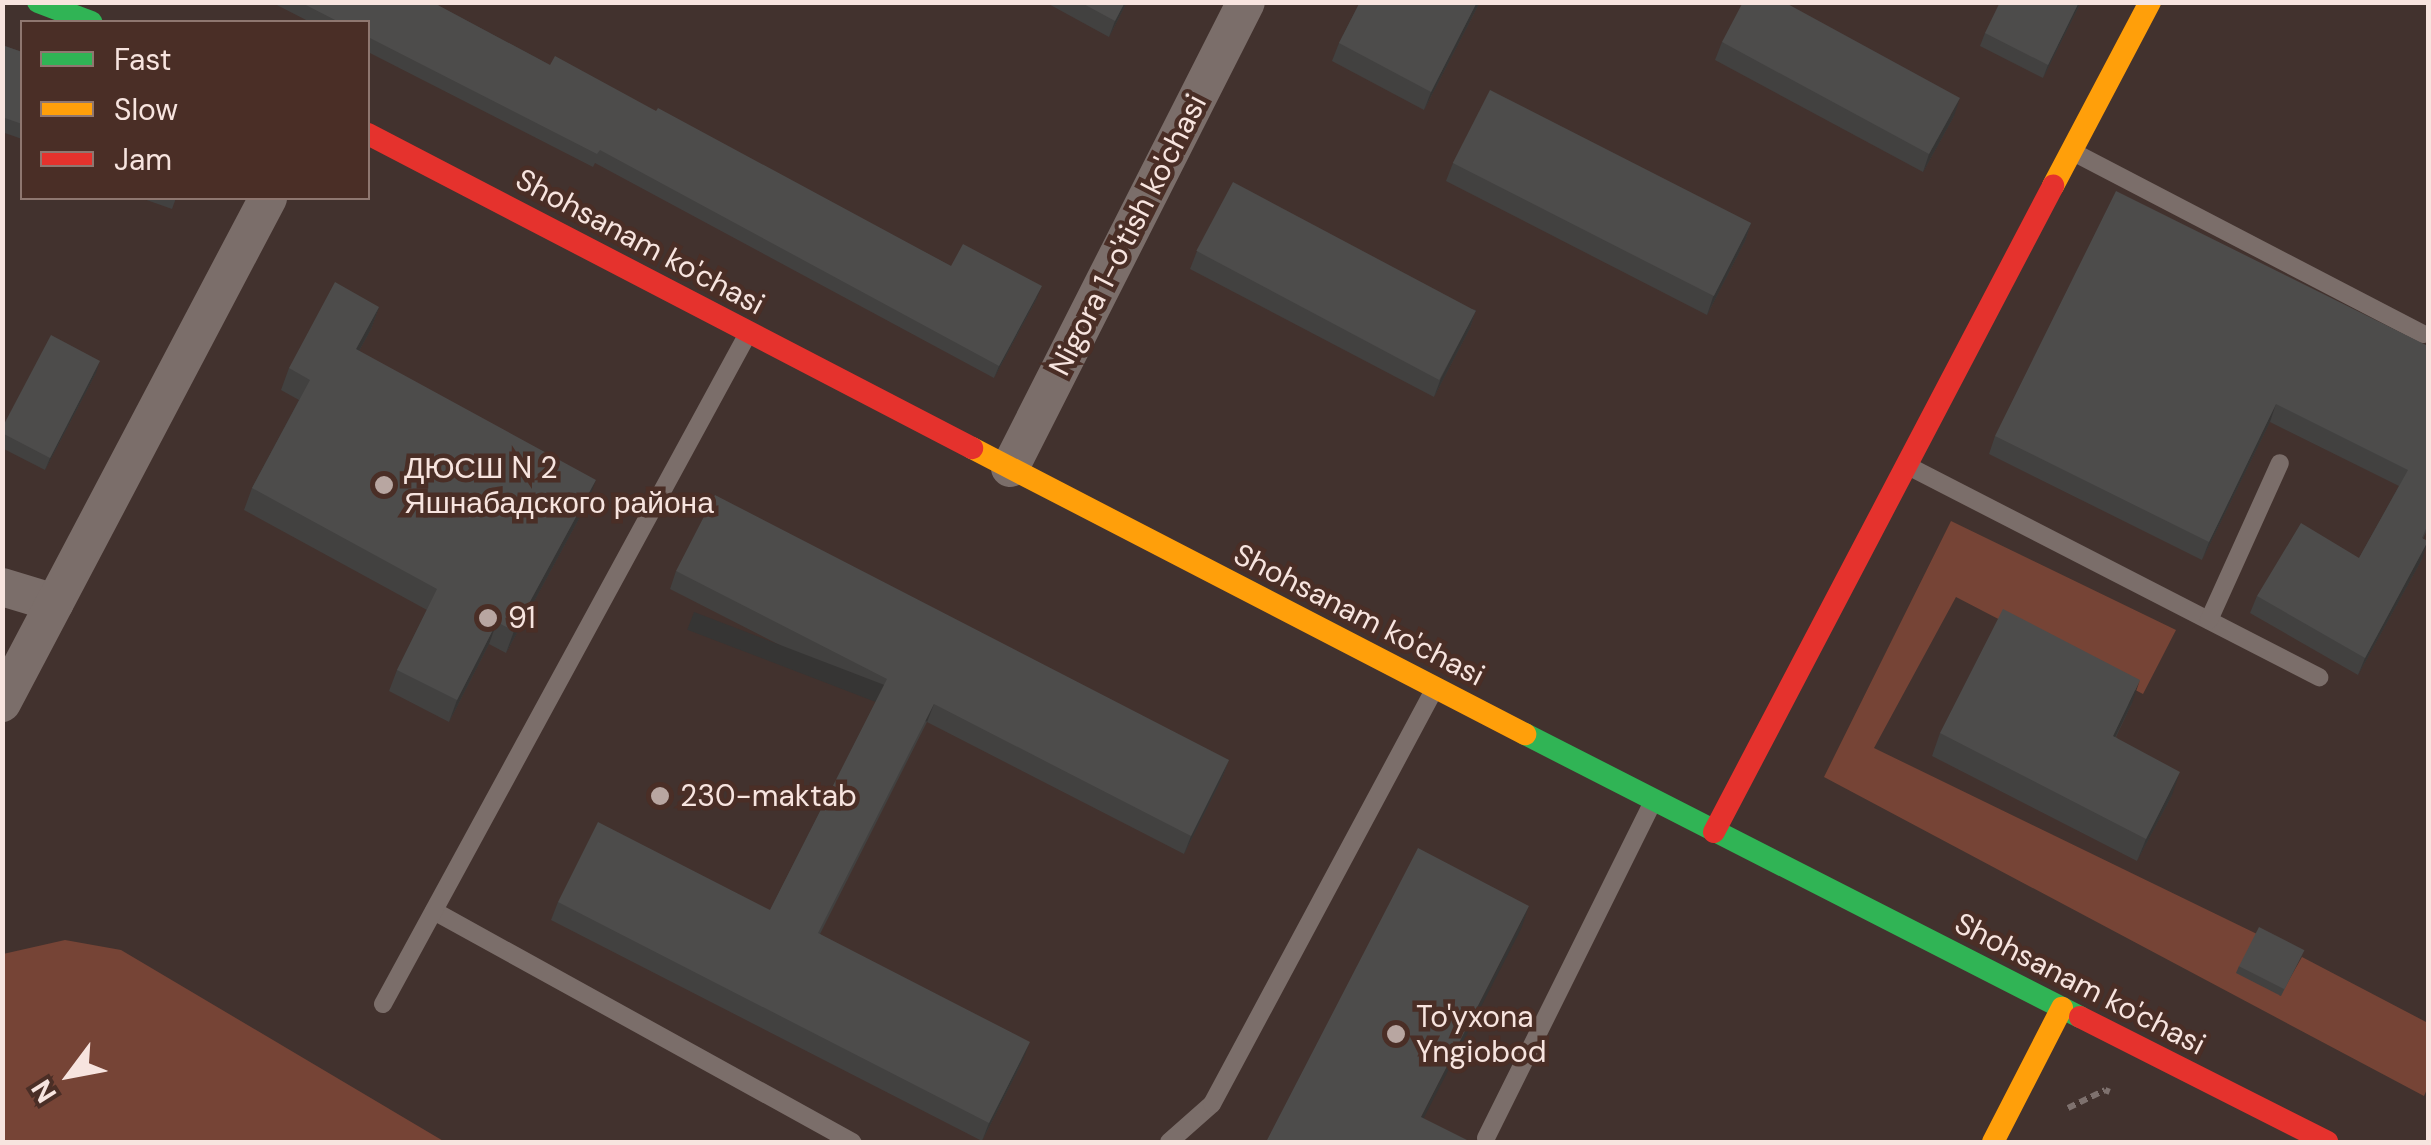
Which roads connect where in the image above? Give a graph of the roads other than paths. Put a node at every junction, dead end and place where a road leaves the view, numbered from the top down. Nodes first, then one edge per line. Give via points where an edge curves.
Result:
1 (38, 2) edge
2 (1246, 2) edge
3 (2150, 2) edge
4 (86, 20) edge
5 (370, 135) edge
6 (2072, 151) junction
7 (267, 200) edge
8 (749, 332) junction
9 (2423, 334) dead end
10 (2280, 464) dead end
11 (1907, 466) junction
12 (1010, 468) junction
13 (2, 587) edge
14 (55, 603) junction
15 (2209, 620) junction
16 (2319, 677) dead end
17 (1435, 688) junction
18 (2, 703) edge
19 (1654, 801) junction
20 (1714, 832) junction
21 (434, 911) junction
22 (383, 1004) dead end
23 (2062, 1008) junction
24 (1486, 1138) dead end
25 (852, 1142) edge
26 (1169, 1142) edge
27 (1993, 1142) edge
28 (2326, 1142) edge

1 - 4 street
2 - 12 street, Nigora 1-o'tish ko'chasi
3 - 6 street
5 - 8 street, Shohsanam ko'chasi
6 - 9 lane
6 - 11 street
7 - 14 street
8 - 12 street, Shohsanam ko'chasi
8 - 21 lane
10 - 15 lane
11 - 15 lane
11 - 20 street
12 - 17 street, Shohsanam ko'chasi
13 - 14 street
14 - 18 street
15 - 16 lane
17 - 19 street, Shohsanam ko'chasi
17 - 26 lane via 1212,1104
19 - 20 street, Shohsanam ko'chasi
19 - 24 lane
20 - 23 street, Shohsanam ko'chasi
21 - 22 lane
21 - 25 lane
23 - 27 street
23 - 28 street, Shohsanam ko'chasi

